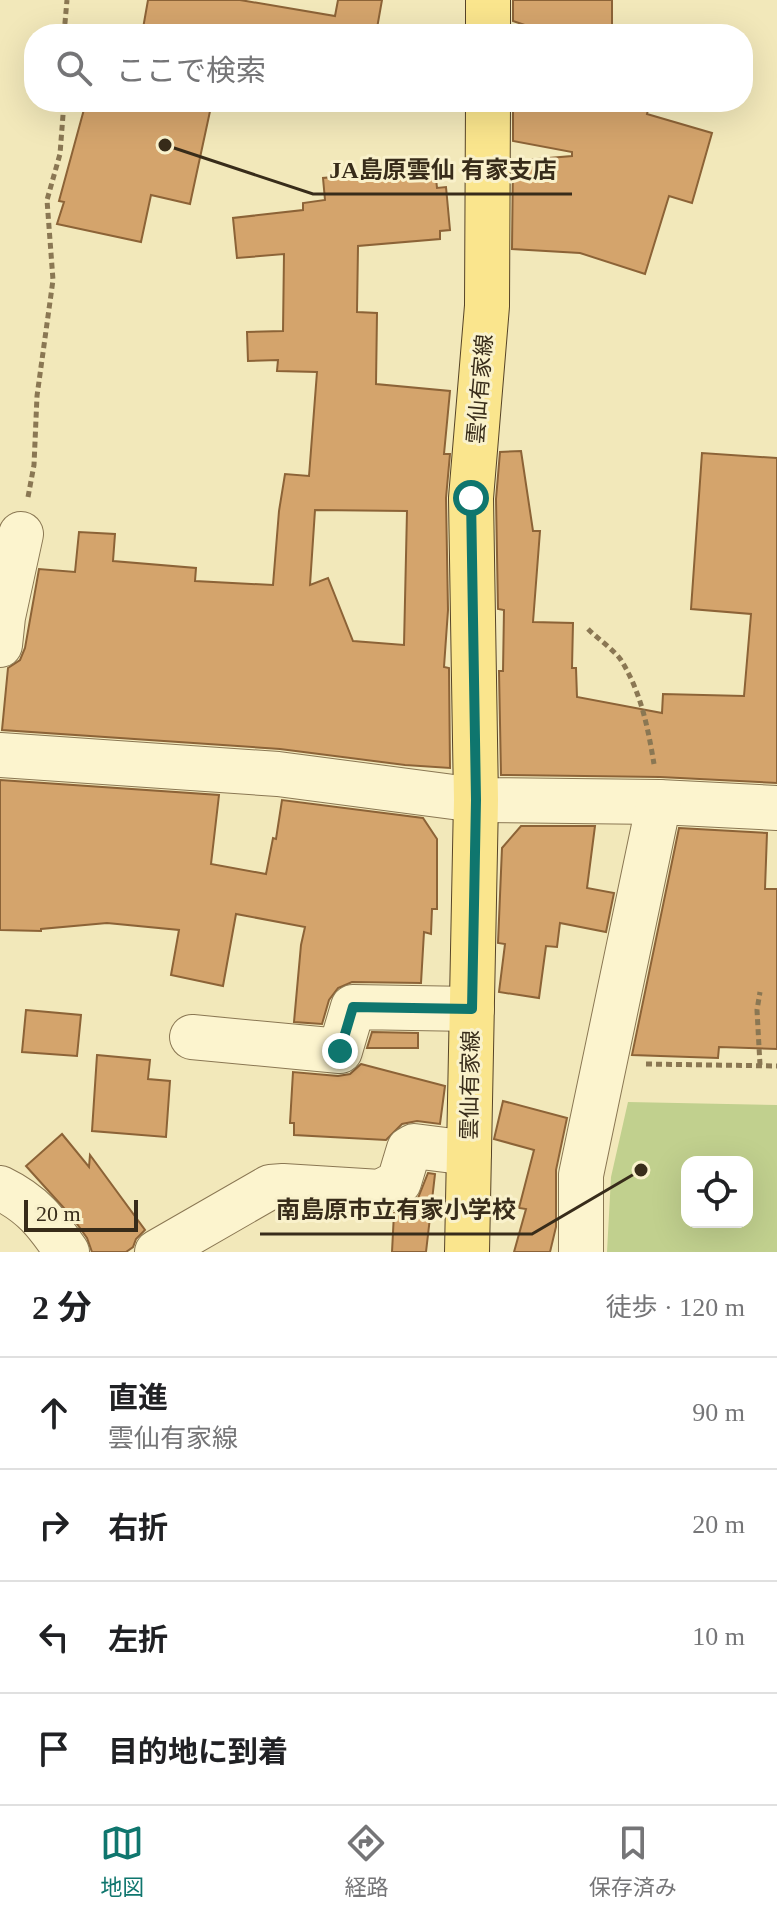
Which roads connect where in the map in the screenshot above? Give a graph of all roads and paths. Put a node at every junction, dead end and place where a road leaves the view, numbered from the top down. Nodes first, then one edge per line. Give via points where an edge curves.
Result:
1 (67, 0) edge
2 (488, 0) edge
3 (65, 24) edge
4 (488, 24) edge
5 (63, 112) edge
6 (488, 112) edge
7 (21, 534) joint
8 (588, 629) dead end
9 (0, 645) edge
10 (0, 755) edge
11 (476, 800) junction
12 (659, 802) junction
13 (777, 808) edge
14 (760, 992) dead end
15 (472, 1009) junction
16 (192, 1037) dead end
17 (604, 1064) junction
18 (760, 1065) junction
19 (777, 1066) edge
20 (469, 1153) junction
21 (0, 1188) edge
22 (67, 1252) edge
23 (157, 1252) edge
24 (467, 1252) edge
25 (581, 1252) edge

1 - 3 path
2 - 4 main road
5 - 7 path via 60,154 47,200 53,280 37,396 34,465
6 - 11 main road, 雲仙有家線 via 487,306 471,498
7 - 9 street
8 - 12 path via 619,658 643,709
10 - 11 street via 278,774
11 - 12 street
11 - 15 main road, 雲仙有家線
12 - 13 street
12 - 17 street
14 - 18 path
15 - 16 street via 353,1007 340,1051
15 - 20 main road, 雲仙有家線
17 - 18 path
17 - 25 street via 581,1175
18 - 19 path
20 - 23 street via 414,1146 399,1182 380,1192 270,1187
20 - 24 main road, 雲仙有家線
21 - 22 street via 22,1198 44,1219

